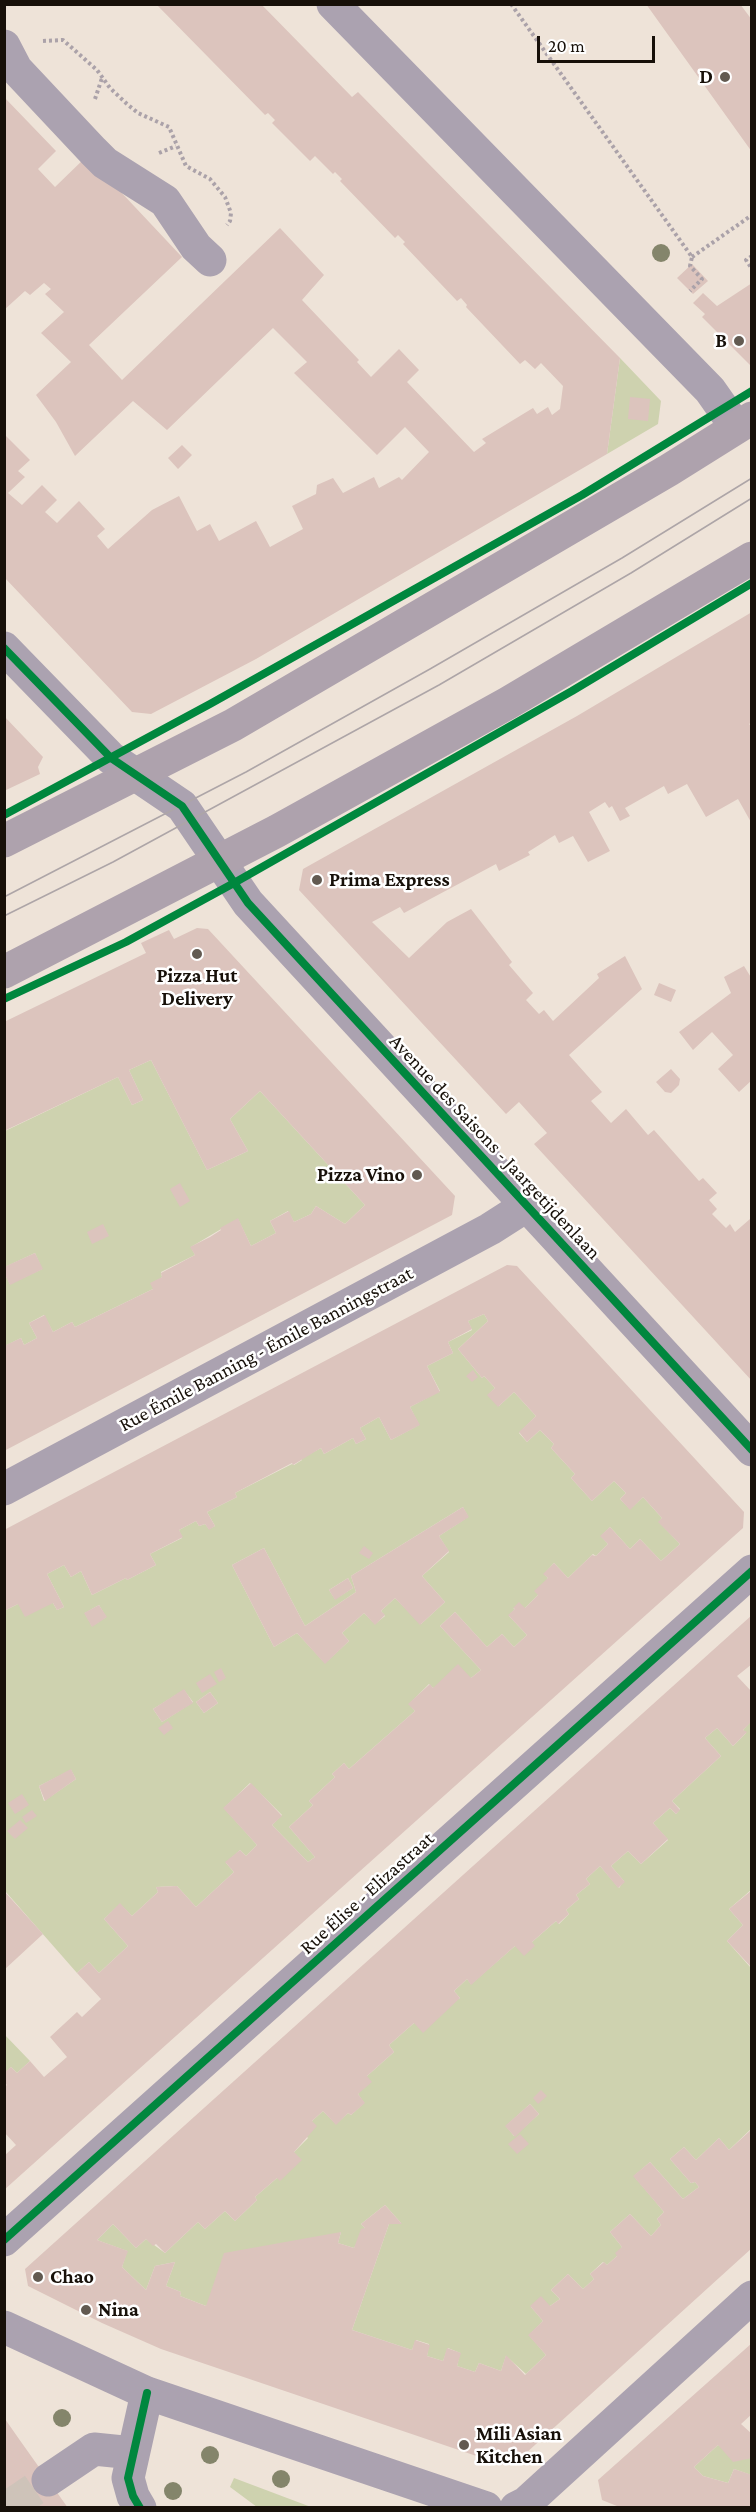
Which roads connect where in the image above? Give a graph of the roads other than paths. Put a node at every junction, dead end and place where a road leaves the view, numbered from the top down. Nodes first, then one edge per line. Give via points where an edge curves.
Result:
1 (333, 4) edge
2 (4, 46) edge
3 (203, 254) road end
4 (744, 423) edge
5 (752, 558) edge
6 (4, 648) edge
7 (135, 775) junction
8 (4, 841) edge
9 (220, 861) junction
10 (4, 972) edge
11 (526, 1206) junction
12 (752, 1450) edge
13 (4, 1488) edge
14 (752, 1571) edge
15 (4, 2240) edge
16 (752, 2297) edge
17 (4, 2327) edge
18 (147, 2394) junction
19 (133, 2453) junction
20 (48, 2480) tunnel mouth
21 (140, 2508) edge
22 (486, 2508) edge
23 (516, 2508) edge

1 - 4 street
2 - 3 street via 16,69 105,163 165,201
4 - 7 main road via 233,725
5 - 9 main road via 508,703
6 - 7 street, Avenue des Saisons - Jaargetijdenlaan via 111,758
7 - 8 main road
7 - 9 street, Avenue des Saisons - Jaargetijdenlaan via 182,806
9 - 10 main road
9 - 11 street, Avenue des Saisons - Jaargetijdenlaan via 248,903
11 - 12 street, Avenue des Saisons - Jaargetijdenlaan
11 - 13 street, Rue Émile Banning - Émile Banningstraat via 490,1229
14 - 15 street, Rue Élise - Elizastraat
16 - 23 street
17 - 18 street
18 - 19 street
18 - 22 street
19 - 20 street via 94,2449
19 - 21 street via 128,2478

